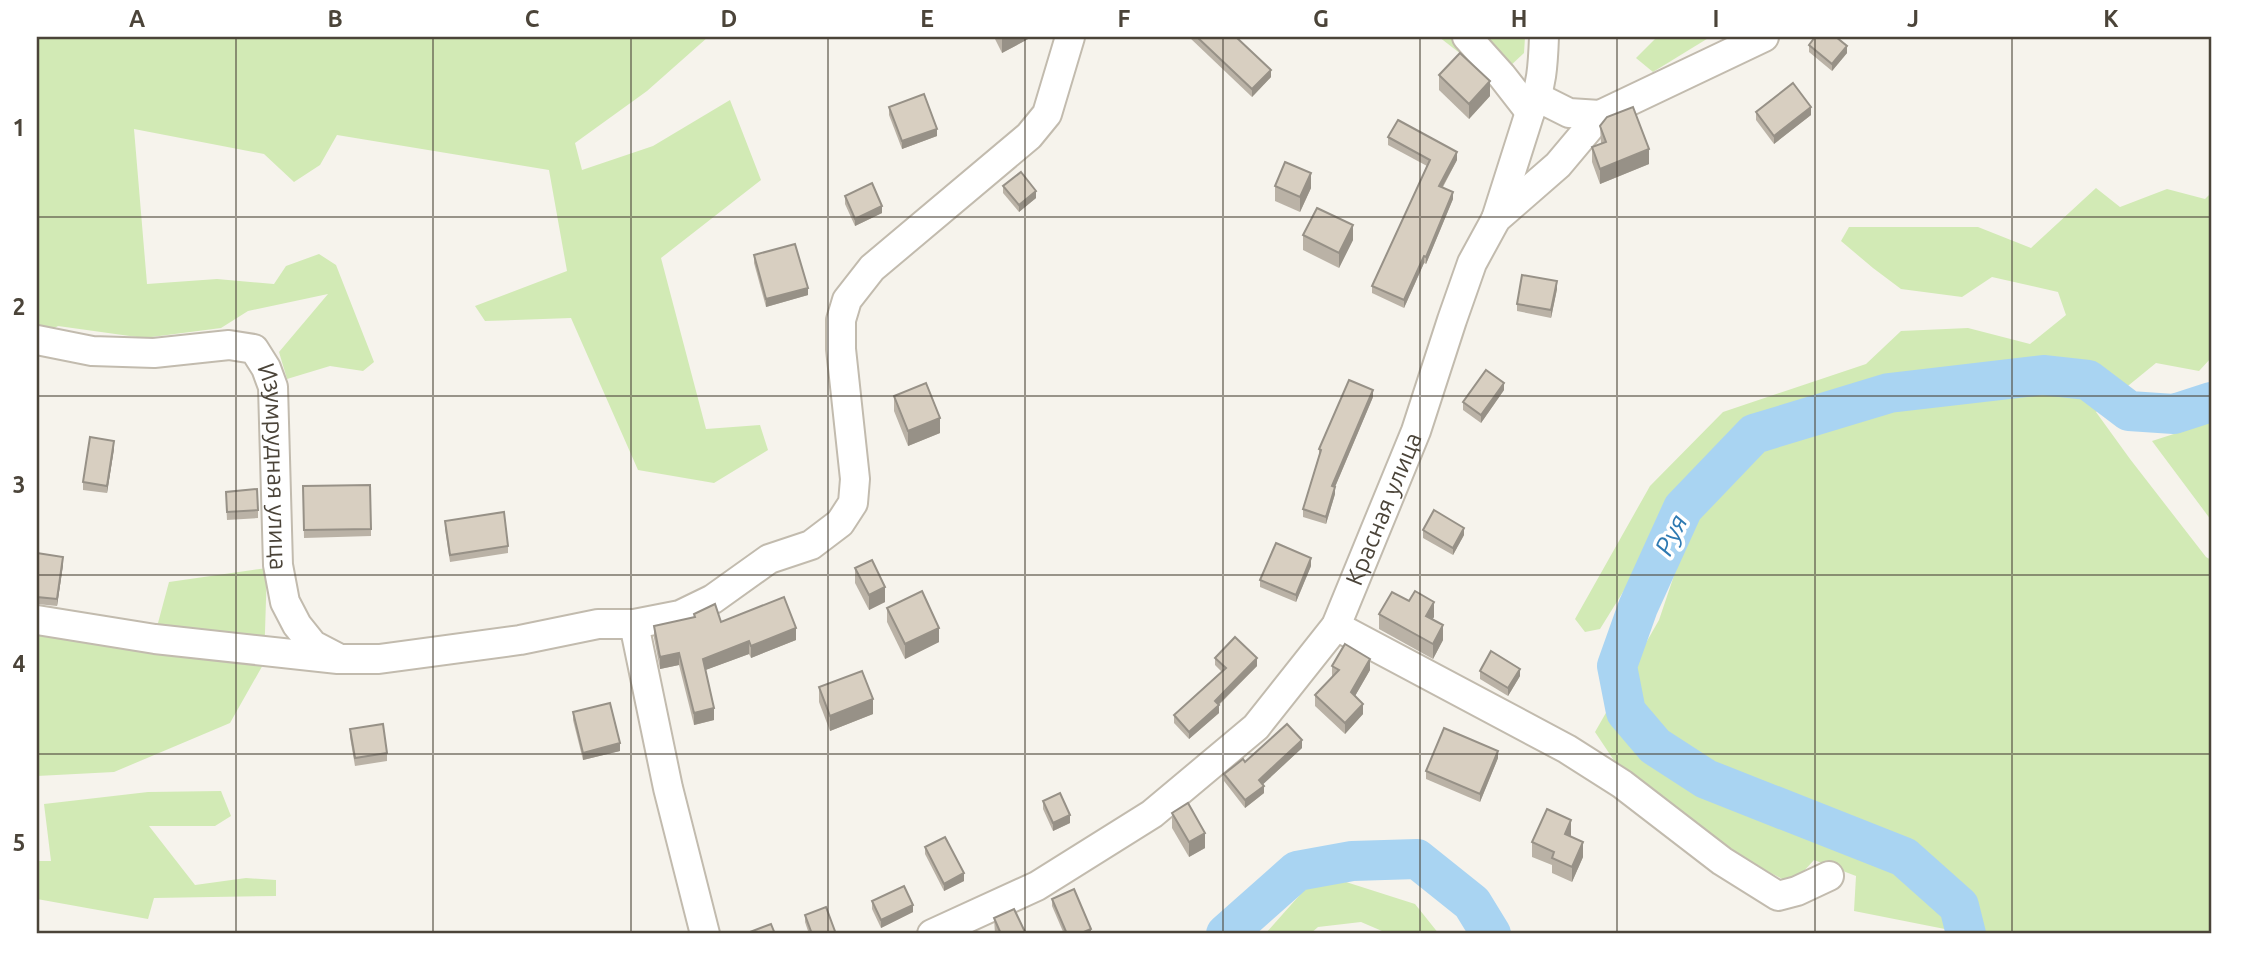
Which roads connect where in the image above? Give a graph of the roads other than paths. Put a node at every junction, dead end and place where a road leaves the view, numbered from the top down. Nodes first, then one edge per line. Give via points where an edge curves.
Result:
1 (1070, 37) edge
2 (1467, 37) edge
3 (1544, 37) edge
4 (1764, 37) edge
5 (1534, 105) junction
6 (1600, 114) junction
7 (1496, 219) junction
8 (37, 340) edge
9 (37, 620) edge
10 (635, 624) junction
11 (1336, 626) junction
12 (338, 659) junction
13 (1829, 876) dead end
14 (705, 934) edge
15 (932, 934) edge

1 - 10 street via 1047,114 1029,136 872,268 847,300 841,320 841,349 855,479 853,503 840,523 811,545 769,559 713,599 680,615
2 - 5 street
3 - 5 street
4 - 6 street, Красная улица
5 - 6 street
5 - 7 street
6 - 7 street, Красная улица via 1558,165
7 - 11 street, Красная улица via 1472,263 1416,431
8 - 12 street, Изумрудная улица via 92,351 154,353 229,345 254,349 273,387 278,565 285,602 313,645
9 - 12 street via 155,639
10 - 12 street via 598,624 379,659
10 - 14 street via 668,788
11 - 13 street via 1567,749 1778,895
11 - 15 street, Красная улица via 1256,727 1153,814 1037,886

